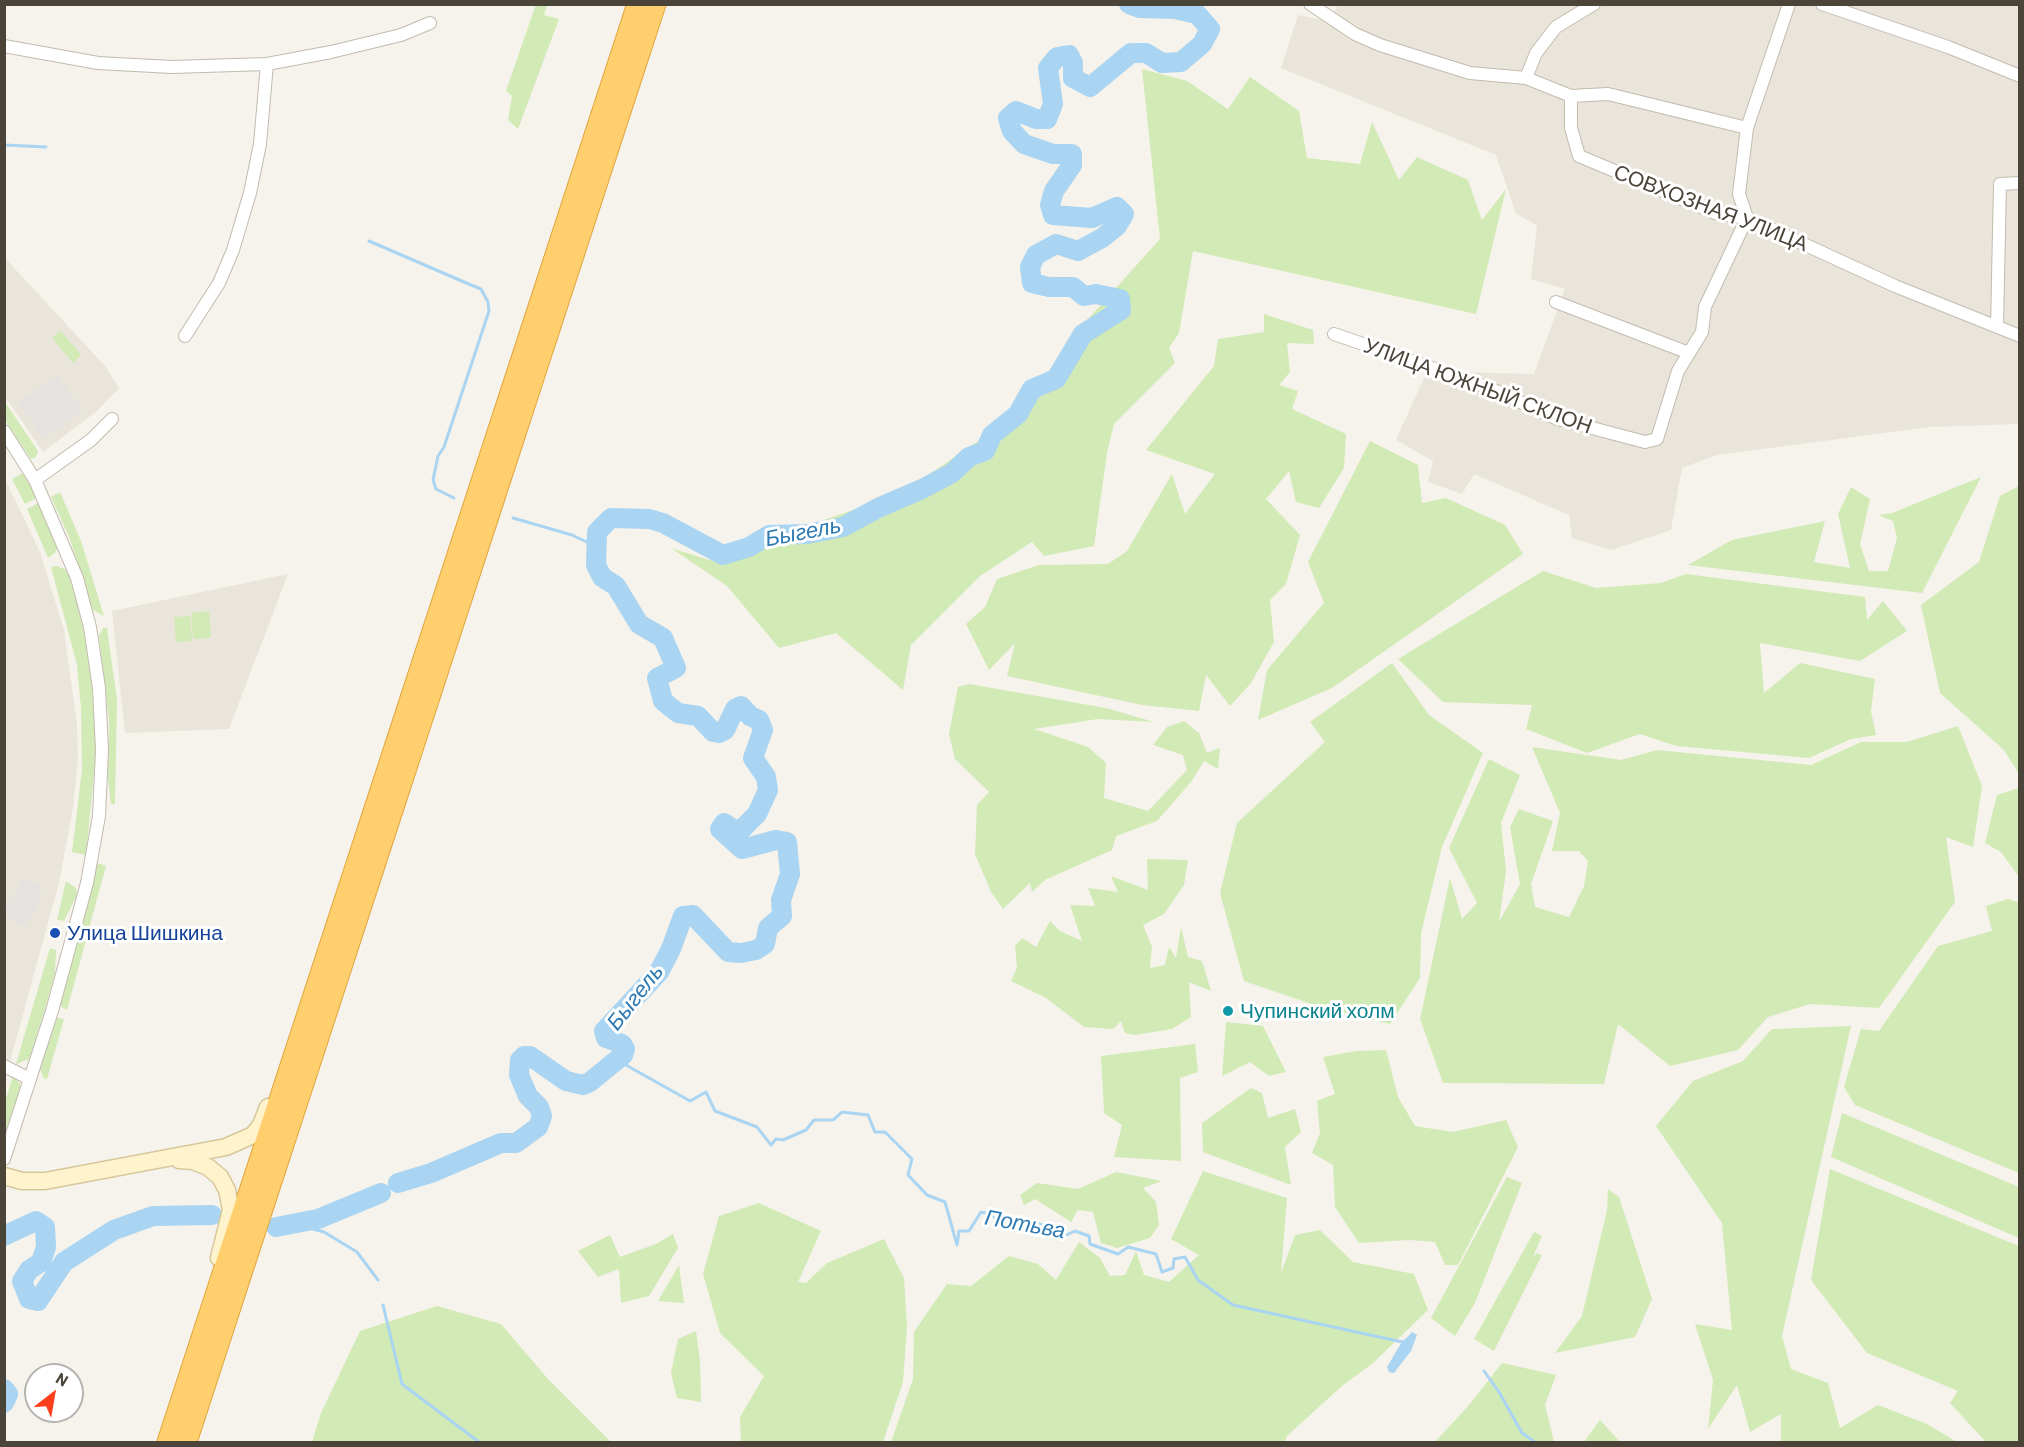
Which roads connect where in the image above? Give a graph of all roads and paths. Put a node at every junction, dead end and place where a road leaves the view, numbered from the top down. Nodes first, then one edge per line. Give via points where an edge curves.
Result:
1 (638, 4) edge
2 (655, 4) edge
3 (1310, 4) edge
4 (1593, 4) edge
5 (1789, 4) edge
6 (1822, 4) edge
7 (430, 22) dead end
8 (4, 46) edge
9 (267, 64) junction
10 (2019, 76) edge
11 (1526, 78) junction
12 (1571, 96) junction
13 (1747, 128) junction
14 (2019, 183) edge
15 (1747, 218) junction
16 (1556, 302) dead end
17 (1997, 327) junction
18 (1334, 334) dead end
19 (185, 336) dead end
20 (2019, 336) edge
21 (1689, 353) junction
22 (112, 419) dead end
23 (4, 431) edge
24 (35, 480) junction
25 (297, 1044) junction
26 (4, 1066) edge
27 (30, 1079) junction
28 (163, 1158) junction
29 (4, 1159) edge
30 (4, 1176) edge
31 (202, 1338) junction
32 (168, 1443) edge
33 (186, 1443) edge

1 - 25 highway
2 - 33 highway
3 - 11 street via 1355,34 1380,45 1470,73
4 - 11 street via 1556,27 1536,53
5 - 13 street
6 - 10 street
7 - 9 street via 401,35
8 - 9 street via 98,63 172,67
9 - 19 street via 260,144 233,250 219,283
11 - 12 street
12 - 13 street via 1608,94
12 - 15 street, СОВХОЗНАЯ УЛИЦА via 1571,128 1579,156 1714,213
13 - 15 street via 1739,194
14 - 17 street via 2000,184
15 - 17 street, СОВХОЗНАЯ УЛИЦА via 1895,286
15 - 21 street via 1705,307 1702,332
16 - 21 street
17 - 20 street, СОВХОЗНАЯ УЛИЦА
18 - 21 street, УЛИЦА ЮЖНЫЙ СКЛОН via 1487,387 1558,419 1645,442 1658,439 1678,371
22 - 24 street via 91,440
23 - 24 street
24 - 27 street via 77,578 90,627 99,688 102,750 99,816 87,883
25 - 28 street via 253,1135 226,1147
25 - 31 highway
26 - 27 street
27 - 29 street
28 - 30 street via 45,1181
28 - 31 street via 208,1167 227,1190 231,1210
31 - 32 highway

